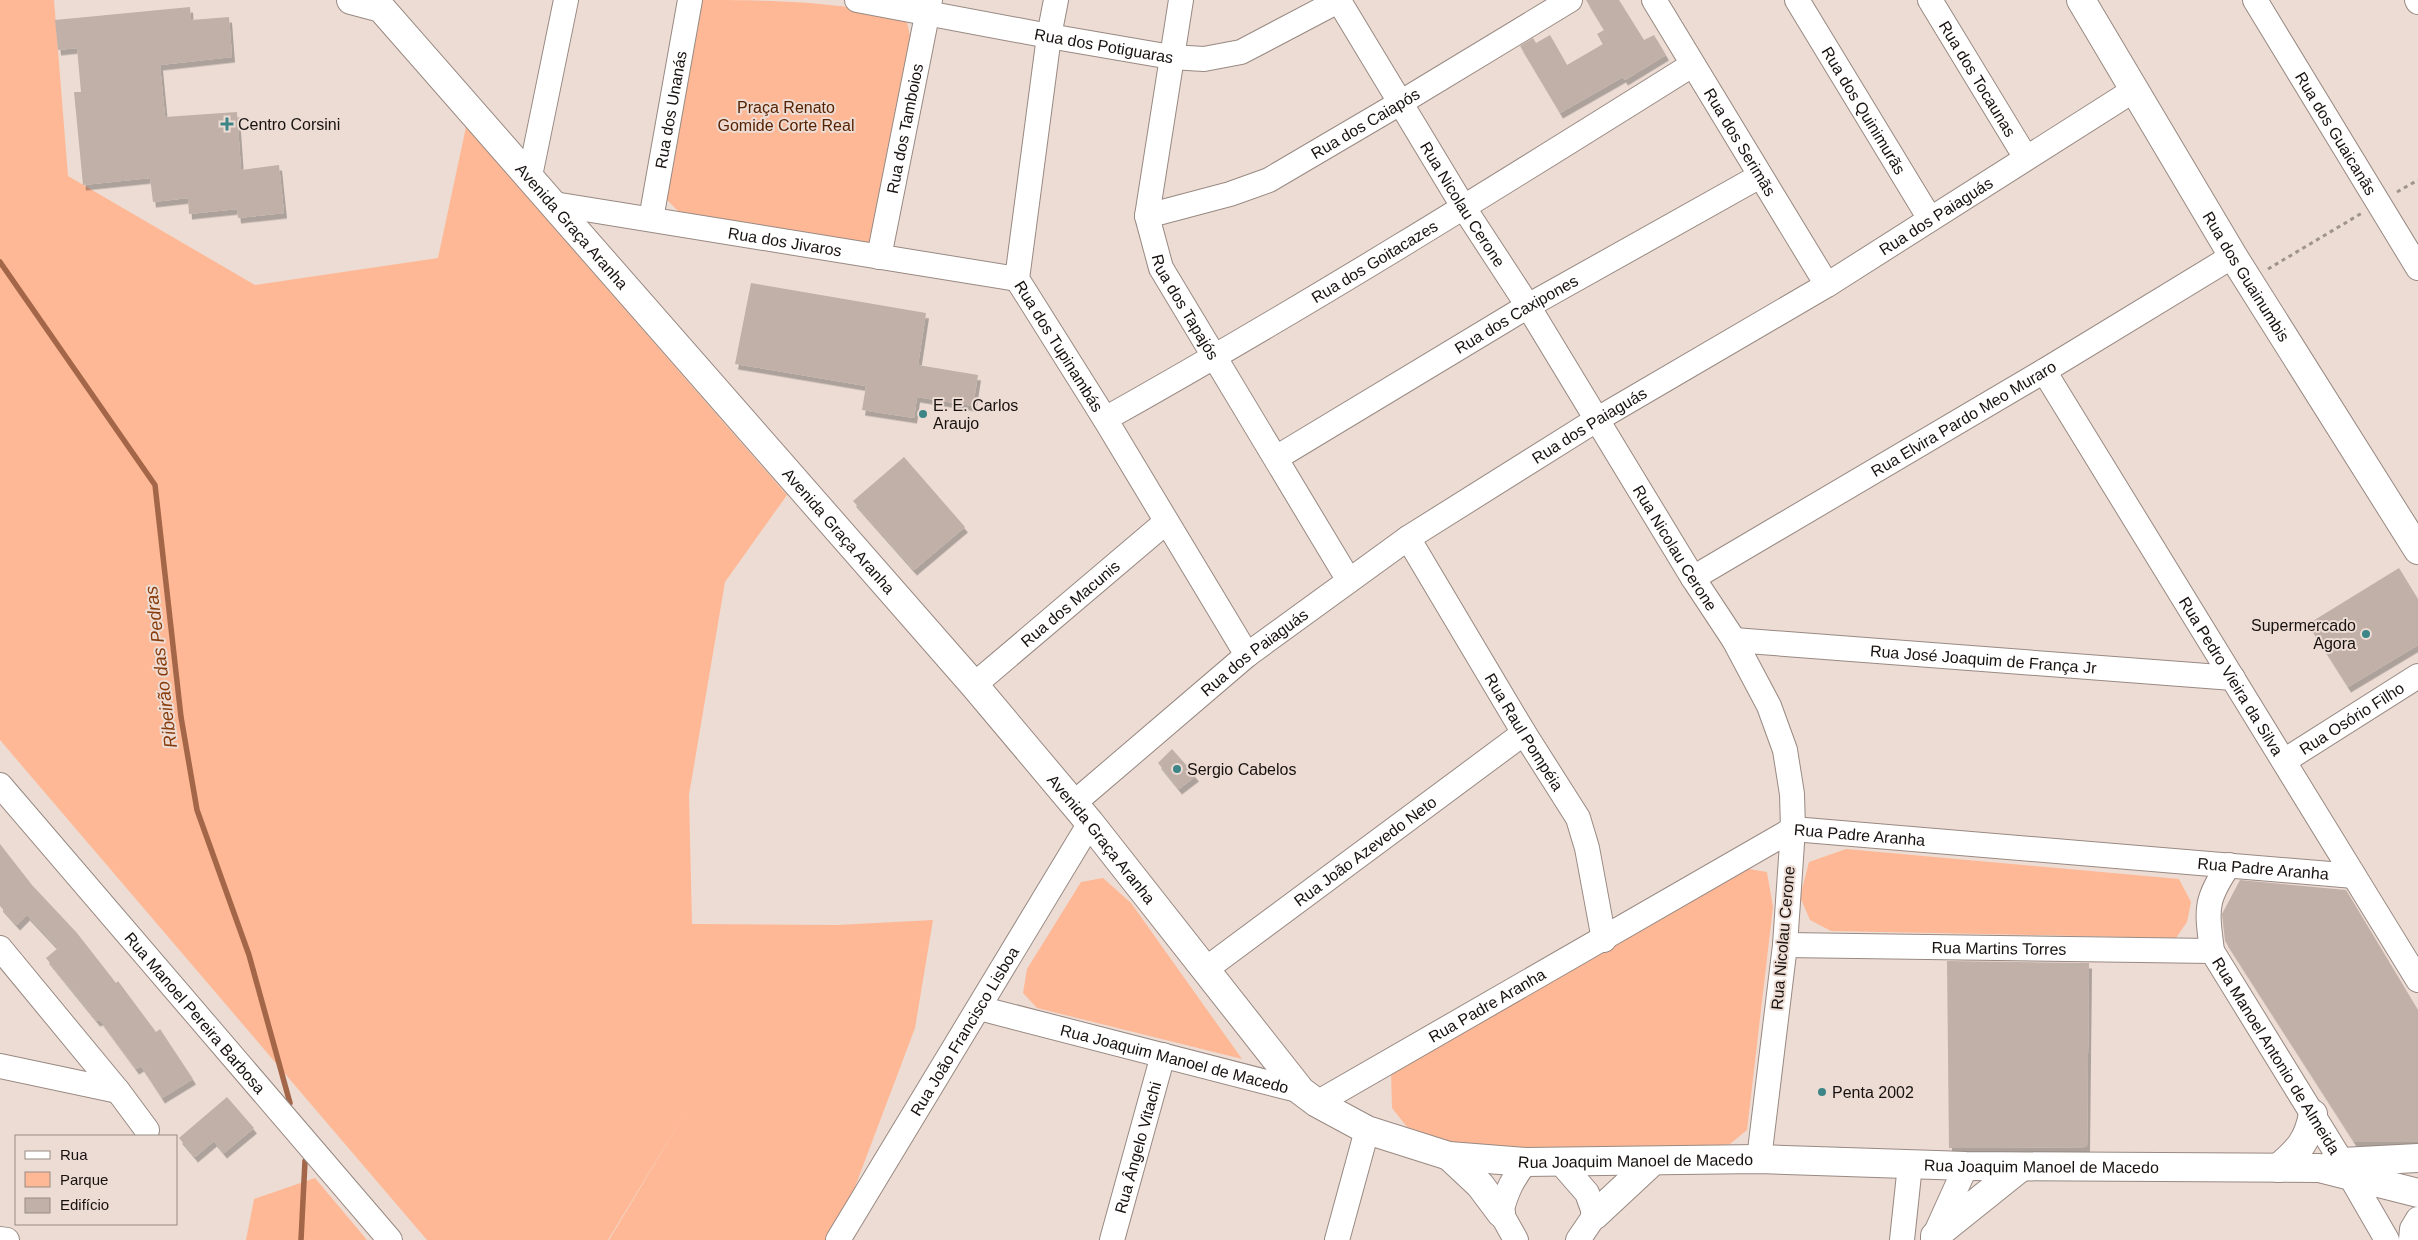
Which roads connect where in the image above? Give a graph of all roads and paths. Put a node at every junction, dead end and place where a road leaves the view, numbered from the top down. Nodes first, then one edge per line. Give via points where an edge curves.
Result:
1 (351, 0) edge
2 (566, 0) edge
3 (690, 0) edge
4 (857, 0) edge
5 (1056, 0) edge
6 (1181, 0) edge
7 (1340, 0) edge
8 (1570, 0) edge
9 (1654, 0) edge
10 (1797, 0) edge
11 (1930, 0) edge
12 (2081, 0) edge
13 (2255, 0) edge
14 (382, 4) edge
15 (928, 7) edge
16 (1049, 36) junction
17 (1171, 57) junction
18 (1692, 65) junction
19 (2134, 90) junction
20 (1400, 103) junction
21 (2026, 158) junction
22 (530, 176) junction
23 (1760, 176) junction
24 (2418, 180) edge
25 (2379, 203) junction
26 (554, 204) junction
27 (1464, 208) junction
28 (1147, 216) junction
29 (651, 219) junction
30 (1930, 219) junction
31 (2233, 256) junction
32 (879, 257) junction
33 (2418, 268) edge
34 (1017, 279) junction
35 (2248, 281) junction
36 (1826, 286) junction
37 (1528, 306) junction
38 (1217, 357) junction
39 (2044, 371) junction
40 (1105, 419) junction
41 (1596, 420) junction
42 (1276, 458) junction
43 (1166, 522) junction
44 (1408, 538) junction
45 (2418, 550) edge
46 (1693, 578) junction
47 (1348, 579) junction
48 (1734, 640) junction
49 (1247, 655) junction
50 (2418, 676) edge
51 (2233, 678) junction
52 (974, 685) junction
53 (1524, 734) junction
54 (2284, 761) junction
55 (0, 785) edge
56 (1082, 813) junction
57 (1793, 829) junction
58 (2229, 865) junction
59 (2354, 876) junction
60 (1604, 940) junction
61 (1785, 945) junction
62 (0, 948) edge
63 (2212, 951) junction
64 (1206, 969) junction
65 (2418, 980) edge
66 (979, 1008) junction
67 (1163, 1055) junction
68 (0, 1066) edge
69 (118, 1091) junction
70 (1309, 1097) junction
71 (2313, 1114) junction
72 (147, 1130) dead end
73 (1367, 1130) junction
74 (1449, 1156) junction
75 (2418, 1158) edge
76 (1759, 1159) junction
77 (1653, 1161) junction
78 (1526, 1162) junction
79 (1560, 1162) junction
80 (1910, 1165) junction
81 (1966, 1166) junction
82 (2021, 1167) junction
83 (2278, 1168) junction
84 (2337, 1169) junction
85 (2418, 1193) edge
86 (1501, 1213) junction
87 (1595, 1215) junction
88 (2418, 1219) edge
89 (1934, 1238) edge
90 (0, 1239) edge
91 (7, 1240) edge
92 (390, 1240) edge
93 (838, 1240) edge
94 (1112, 1240) edge
95 (1337, 1240) edge
96 (1516, 1240) edge
97 (1578, 1240) edge
98 (1902, 1240) edge
99 (2387, 1240) edge
100 (2411, 1240) edge

1 - 14 street, Avenida Graça Aranha
2 - 22 street
3 - 29 street, Rua dos Unanás
4 - 15 street, Rua dos Potiguaras
5 - 16 street, Rua dos Tupinambás
6 - 17 street, Rua dos Tapajós
7 - 17 street, Rua dos Potiguaras via 1242,52 1204,60
7 - 20 street, Rua Nicolau Cerone
8 - 20 street, Rua dos Caiapós
9 - 18 street, Rua dos Serimãs
10 - 30 street, Rua dos Quinimurãs
11 - 21 street, Rua dos Tocaunas
12 - 19 street, Rua dos Guainumbis
13 - 25 street, Rua dos Guaicanãs
14 - 22 street, Avenida Graça Aranha
15 - 16 street, Rua dos Potiguaras
15 - 32 street, Rua dos Tamboios
16 - 17 street, Rua dos Potiguaras
16 - 34 street, Rua dos Tupinambás
17 - 28 street, Rua dos Tapajós
18 - 23 street, Rua dos Serimãs
18 - 27 street, Rua dos Goitacazes
19 - 21 street, Rua dos Paiaguás
19 - 31 street, Rua dos Guainumbis
20 - 27 street, Rua Nicolau Cerone
20 - 28 street, Rua dos Caiapós via 1269,180
21 - 30 street, Rua dos Paiaguás
22 - 26 street, Avenida Graça Aranha
23 - 36 street, Rua dos Serimãs
23 - 37 street, Rua dos Caxipones
24 - 25 path
25 - 33 street, Rua dos Guaicanãs
25 - 35 path
26 - 29 street, Rua dos Jivaros
26 - 52 street, Avenida Graça Aranha
27 - 37 street, Rua Nicolau Cerone
27 - 38 street, Rua dos Goitacazes
28 - 38 street, Rua dos Tapajós via 1161,268
29 - 32 street, Rua dos Jivaros
30 - 36 street, Rua dos Paiaguás
31 - 35 street, Rua dos Guainumbis
31 - 39 street, Rua Elvira Pardo Meo Muraro
32 - 34 street, Rua dos Jivaros
34 - 40 street, Rua dos Tupinambás
35 - 45 street, Rua dos Guainumbis
36 - 41 street, Rua dos Paiaguás
37 - 41 street, Rua Nicolau Cerone
37 - 42 street, Rua dos Caxipones
38 - 40 street, Rua dos Goitacazes
38 - 42 street, Rua dos Tapajós
39 - 46 street, Rua Elvira Pardo Meo Muraro
39 - 51 street, Rua Pedro Vieira da Silva
40 - 43 street, Rua dos Tupinambás
41 - 44 street, Rua dos Paiaguás
41 - 46 street, Rua Nicolau Cerone
42 - 47 street, Rua dos Tapajós
43 - 49 street, Rua dos Tupinambás
43 - 52 street, Rua dos Macunis
44 - 47 street, Rua dos Paiaguás
44 - 53 street, Rua Raul Pompéia
46 - 48 street, Rua Nicolau Cerone
47 - 49 street, Rua dos Paiaguás
48 - 51 street, Rua José Joaquim de França Jr
48 - 57 street, Rua Nicolau Cerone via 1768,706 1785,750 1792,794
49 - 56 street, Rua dos Paiaguás
50 - 54 street, Rua Osório Filho
51 - 54 street, Rua Pedro Vieira da Silva
52 - 56 street, Avenida Graça Aranha
53 - 60 street, Rua Raul Pompéia via 1578,818 1587,848
53 - 64 street, Rua João Azevedo Neto
54 - 59 street, Rua Pedro Vieira da Silva
55 - 92 street, Rua Manoel Pereira Barbosa
56 - 64 street, Avenida Graça Aranha
56 - 66 street, Rua João Francisco Lisboa
57 - 58 street, Rua Padre Aranha
57 - 60 street, Rua Padre Aranha
57 - 61 street, Rua Nicolau Cerone
58 - 59 street, Rua Padre Aranha
58 - 63 street, Rua Manoel Antonio de Almeida via 2213,888 2207,912
59 - 65 street, Rua Pedro Vieira da Silva
60 - 70 street, Rua Padre Aranha
61 - 63 street, Rua Martins Torres
61 - 76 street, Rua Nicolau Cerone
62 - 69 street
63 - 71 street, Rua Manoel Antonio de Almeida
64 - 70 street, Avenida Graça Aranha
66 - 67 street, Rua Joaquim Manoel de Macedo
66 - 93 street, Rua João Francisco Lisboa
67 - 70 street, Rua Joaquim Manoel de Macedo
67 - 94 street, Rua Ângelo Vitachi
68 - 69 street
69 - 72 street
70 - 73 street, Rua Joaquim Manoel de Macedo
71 - 83 street via 2310,1131 2303,1144
71 - 84 street, Rua Manoel Antonio de Almeida
73 - 74 street, Rua Joaquim Manoel de Macedo
73 - 95 street
74 - 78 street, Rua Joaquim Manoel de Macedo
74 - 86 street via 1480,1185
75 - 84 street
76 - 77 street, Rua Joaquim Manoel de Macedo
76 - 80 street, Rua Joaquim Manoel de Macedo
77 - 79 street, Rua Joaquim Manoel de Macedo
77 - 87 street
78 - 79 street, Rua Joaquim Manoel de Macedo
78 - 86 street via 1512,1179
79 - 87 street via 1586,1193
80 - 81 street, Rua Joaquim Manoel de Macedo
80 - 98 street
81 - 82 street, Rua Joaquim Manoel de Macedo
81 - 89 street
82 - 83 street, Rua Joaquim Manoel de Macedo
82 - 89 street
83 - 84 street, Rua Joaquim Manoel de Macedo
84 - 85 street
84 - 99 street, Rua Manoel Antonio de Almeida
86 - 96 street
87 - 97 street
88 - 100 street
90 - 91 street

